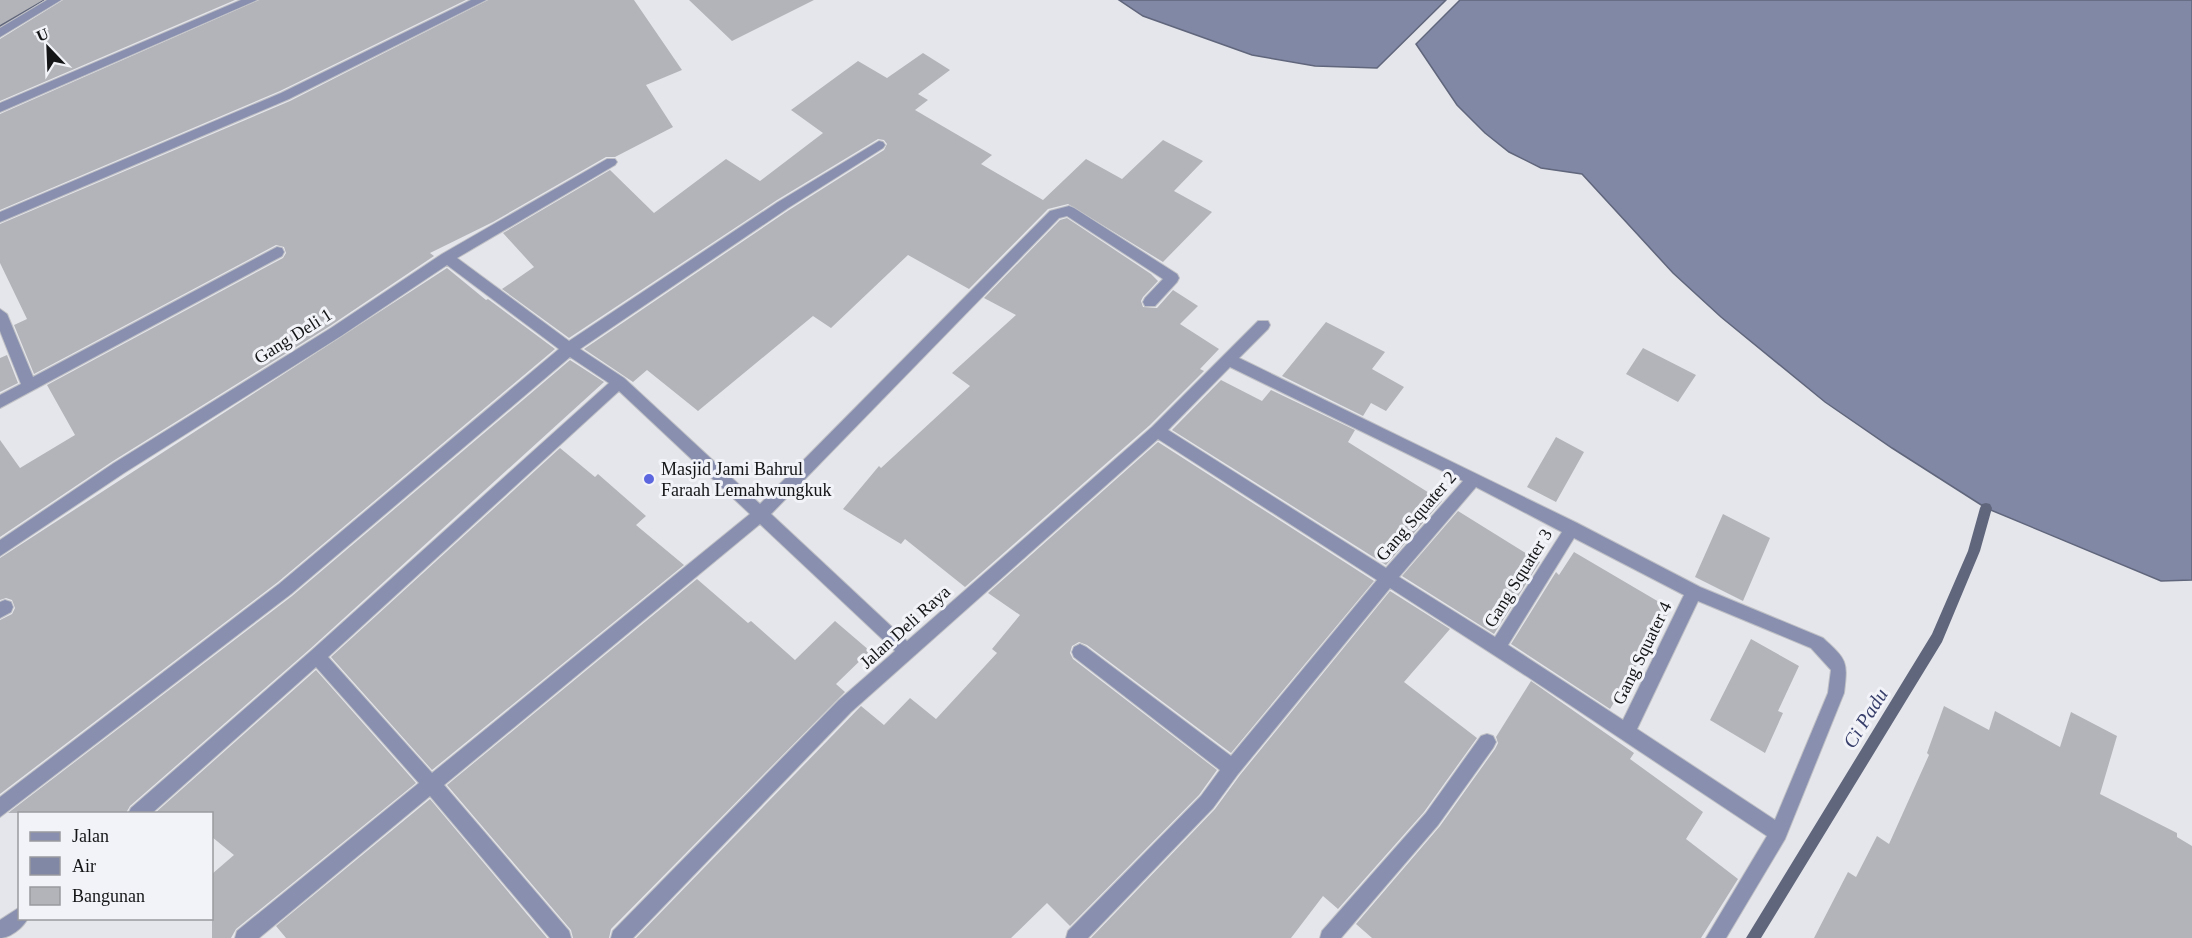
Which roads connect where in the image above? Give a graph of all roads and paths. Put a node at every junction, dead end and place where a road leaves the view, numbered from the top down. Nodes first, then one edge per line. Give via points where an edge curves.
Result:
1 (55, 0) edge
2 (251, 0) edge
3 (480, 0) edge
4 (0, 33) edge
5 (0, 108) edge
6 (879, 146) dead end
7 (611, 162) dead end
8 (0, 217) edge
9 (277, 252) dead end
10 (447, 258) junction
11 (1150, 302) dead end
12 (0, 314) edge
13 (1263, 325) dead end
14 (569, 349) junction
15 (1228, 358) junction
16 (619, 382) junction
17 (29, 386) junction
18 (0, 402) edge
19 (1157, 430) junction
20 (1474, 479) junction
21 (761, 514) junction
22 (1572, 528) junction
23 (0, 549) edge
24 (1388, 578) junction
25 (1694, 592) junction
26 (1497, 648) junction
27 (907, 651) junction
28 (1080, 652) dead end
29 (316, 656) junction
30 (1626, 733) junction
31 (1487, 742) dead end
32 (1232, 768) junction
33 (432, 785) junction
34 (0, 808) edge
35 (138, 812) edge
36 (1779, 833) junction
37 (18, 918) edge
38 (0, 932) edge
39 (244, 938) edge
40 (562, 938) edge
41 (620, 938) edge
42 (1075, 938) edge
43 (1329, 938) edge
44 (1715, 938) edge

1 - 4 street
2 - 5 street
3 - 8 street via 285,96
6 - 14 street via 783,205
7 - 10 street, Gang Deli 1
9 - 17 street
10 - 14 street
10 - 23 street, Gang Deli 1
11 - 21 street via 1172,278 1069,211 1055,214
12 - 17 street
13 - 15 street, Jalan Deli Raya
14 - 16 street
14 - 34 street via 285,589
15 - 19 street, Jalan Deli Raya
15 - 20 street
16 - 21 street
16 - 29 street
17 - 18 street
19 - 24 street
19 - 27 street, Jalan Deli Raya
20 - 22 street
20 - 24 street, Gang Squater 2
21 - 27 street
21 - 33 street
22 - 25 street
22 - 26 street, Gang Squater 3
24 - 26 street
24 - 32 street, Gang Squater 2
25 - 30 street, Gang Squater 4
25 - 36 street via 1817,643 1839,668 1836,693
26 - 30 street
27 - 41 street, Jalan Deli Raya via 845,706
28 - 32 street
29 - 33 street
29 - 35 street
30 - 36 street
31 - 43 street via 1432,819
32 - 42 street, Gang Squater 2 via 1207,802
33 - 39 street
33 - 40 street
36 - 44 street
37 - 38 street

